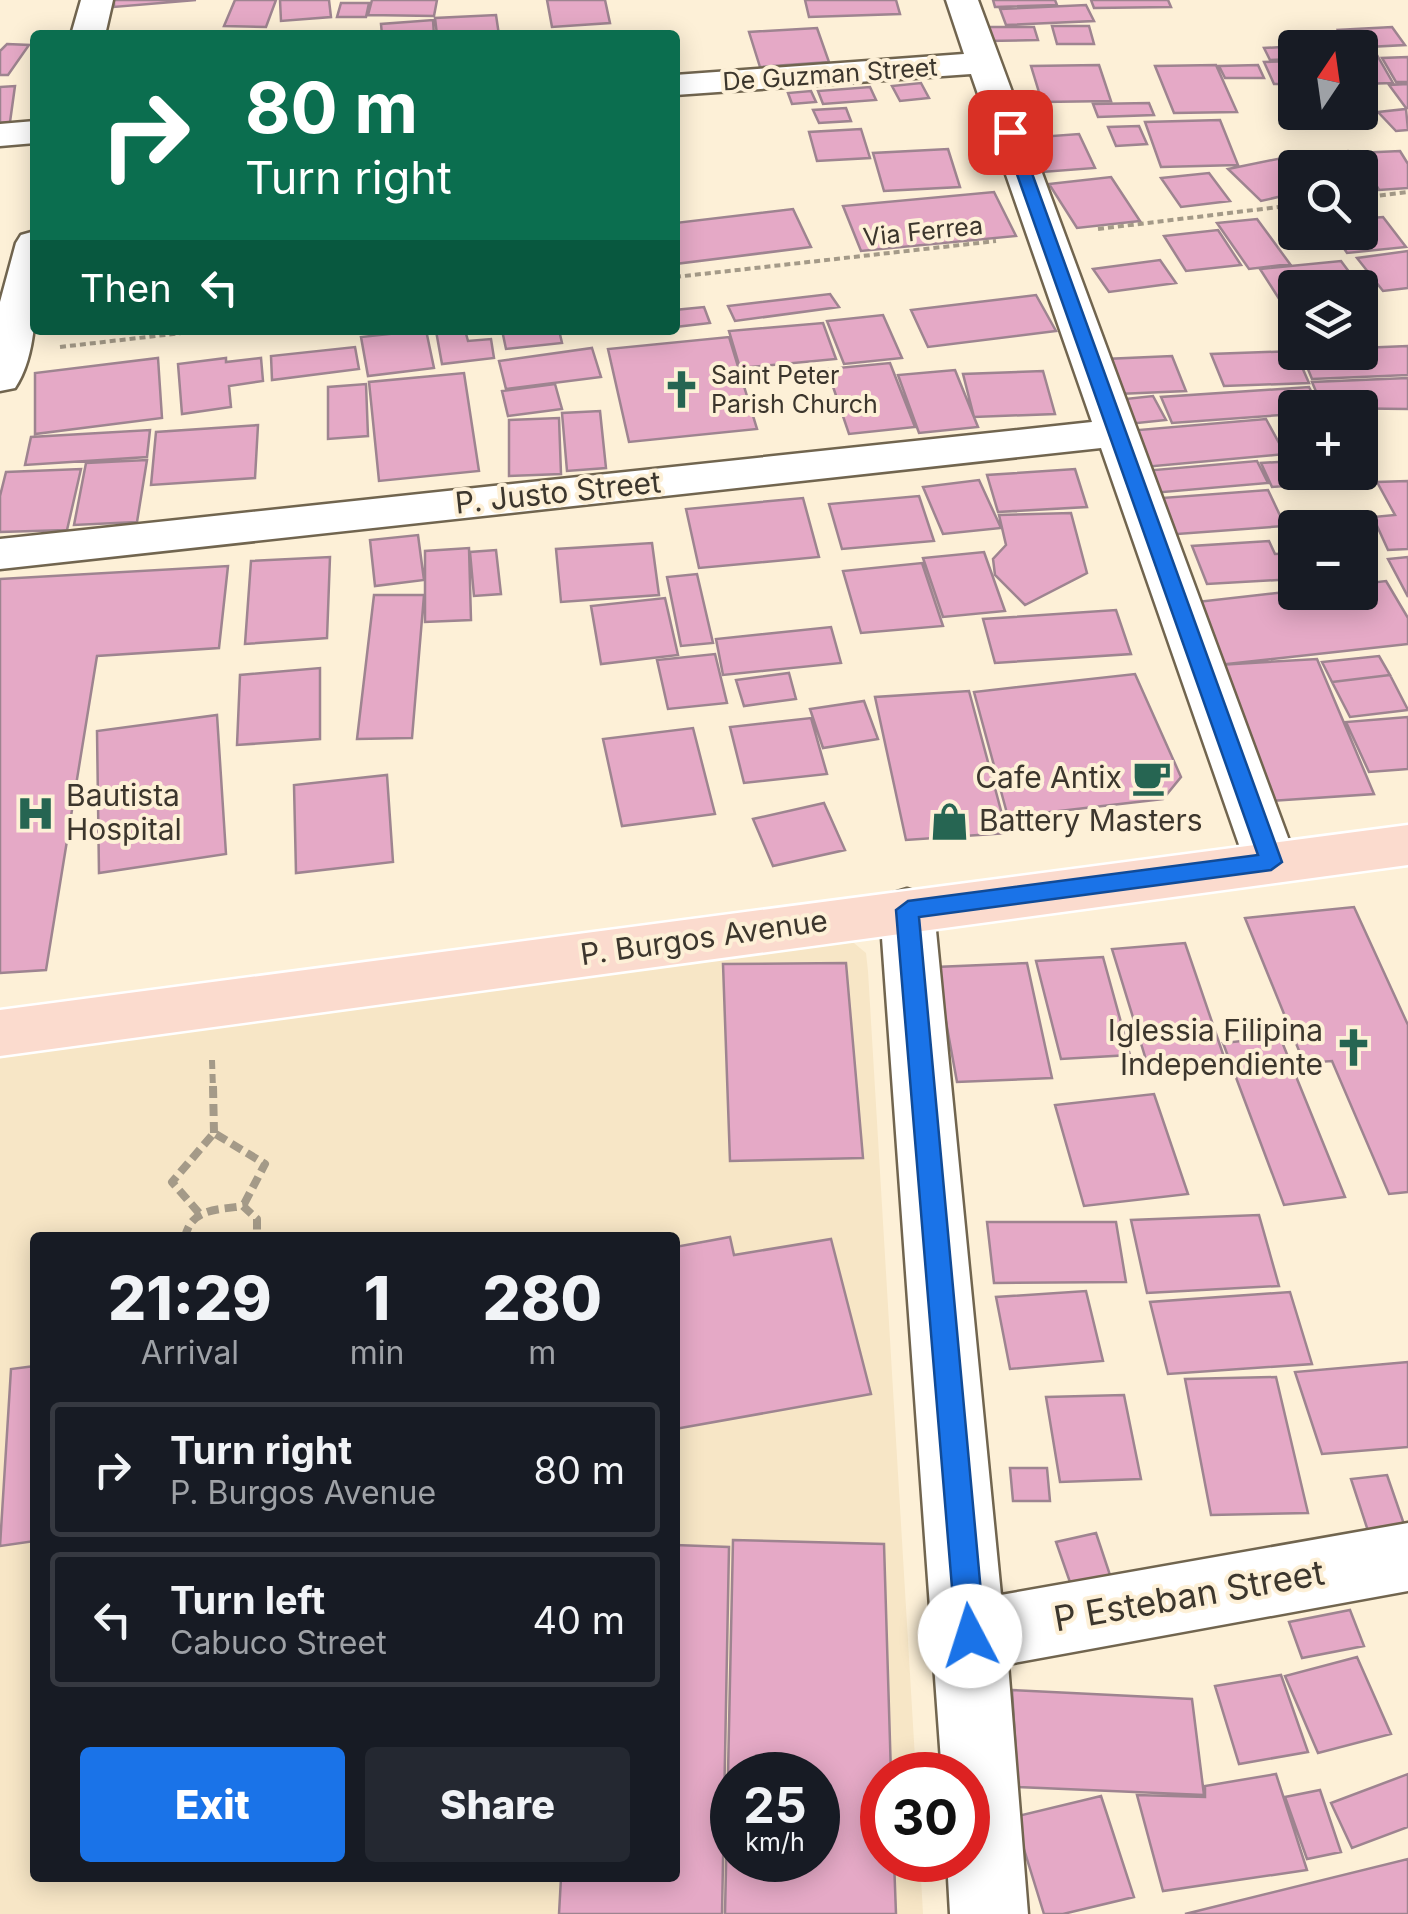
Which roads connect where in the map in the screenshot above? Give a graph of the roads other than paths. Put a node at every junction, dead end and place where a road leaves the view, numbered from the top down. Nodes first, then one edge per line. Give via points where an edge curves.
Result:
1 (97, 0) edge
2 (962, 0) edge
3 (89, 30) edge
4 (985, 63) junction
5 (680, 86) edge
6 (30, 132) edge
7 (0, 135) edge
8 (30, 263) edge
9 (4, 366) edge
10 (1115, 433) junction
11 (0, 554) edge
12 (1408, 845) edge
13 (1271, 862) junction
14 (908, 910) junction
15 (0, 1033) edge
16 (1408, 1556) edge
17 (970, 1636) junction
18 (989, 1914) edge

1 - 3 street
2 - 4 street
4 - 5 street, De Guzman Street
4 - 10 street
6 - 7 street
8 - 9 street
10 - 11 street, P. Justo Street
10 - 13 street
12 - 13 main road, P. Burgos Avenue
13 - 14 main road, P. Burgos Avenue
14 - 15 main road, P. Burgos Avenue
14 - 17 street
16 - 17 street, P Esteban Street
17 - 18 street

